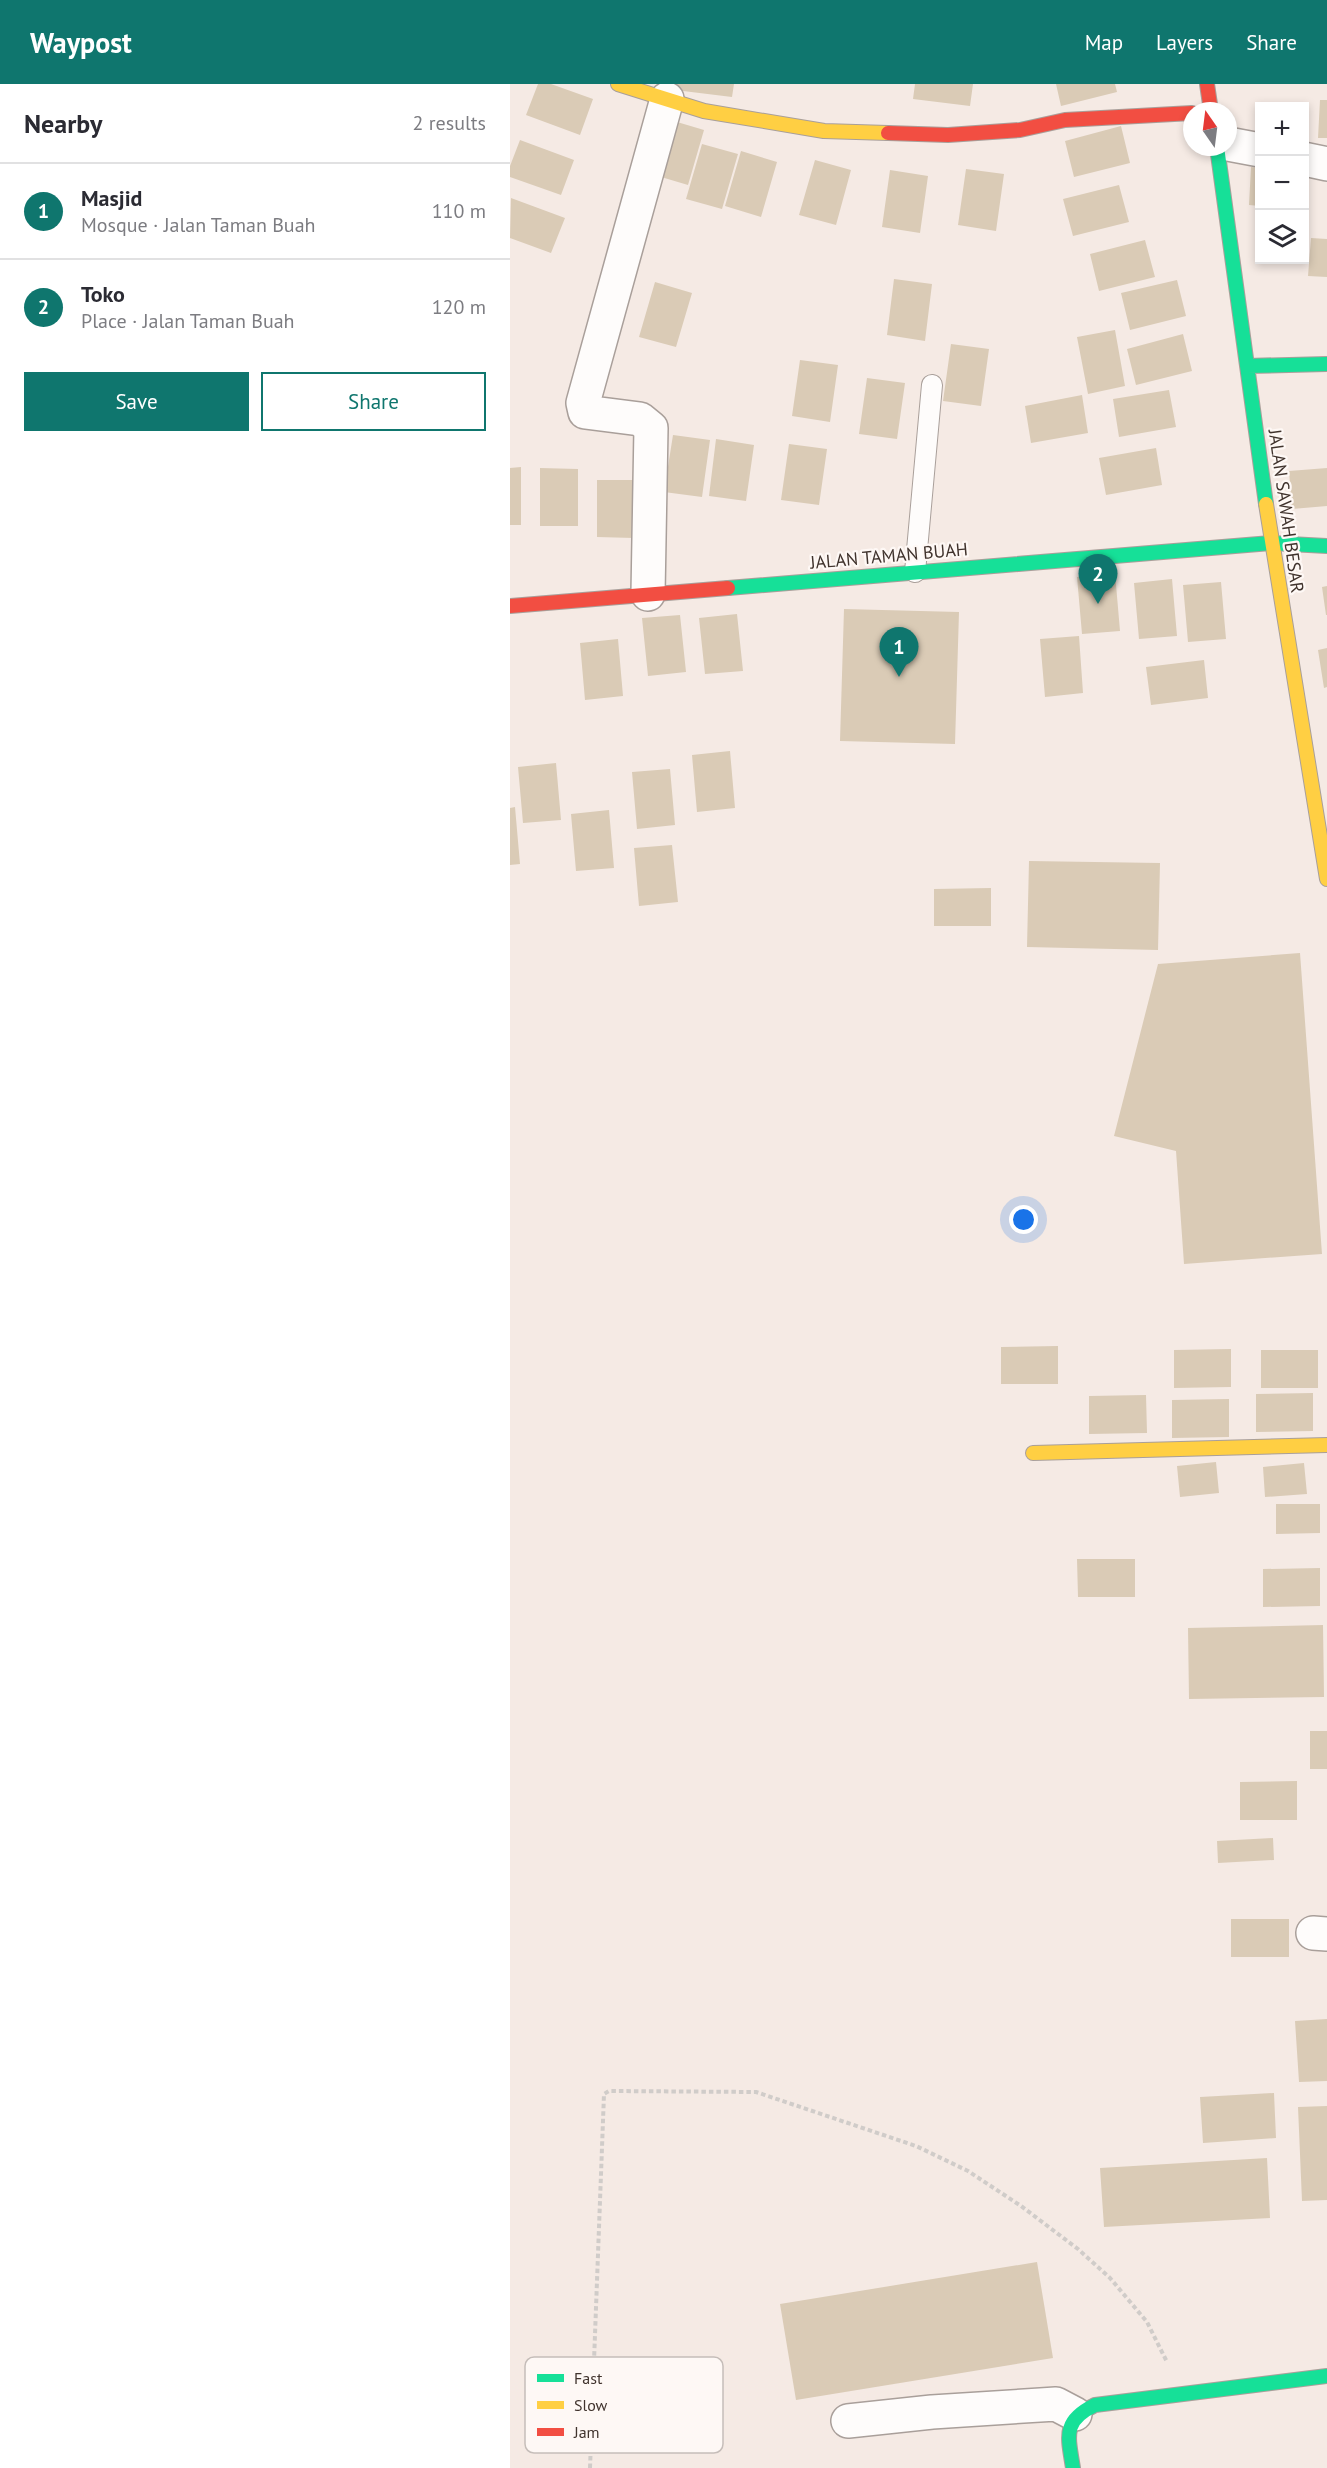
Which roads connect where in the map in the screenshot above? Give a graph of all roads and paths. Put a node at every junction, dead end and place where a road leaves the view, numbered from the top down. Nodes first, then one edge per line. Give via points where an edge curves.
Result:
1 (618, 84) edge
2 (1207, 84) edge
3 (667, 99) junction
4 (1210, 102) edge
5 (1183, 113) edge
6 (1237, 146) edge
7 (1255, 149) edge
8 (1218, 156) edge
9 (1309, 160) edge
10 (1327, 164) edge
11 (1327, 364) edge
12 (1247, 366) junction
13 (932, 385) dead end
14 (1270, 543) junction
15 (1327, 546) edge
16 (915, 572) junction
17 (648, 594) junction
18 (510, 606) edge
19 (1327, 879) edge
20 (1327, 1445) edge
21 (1033, 1454) dead end
22 (594, 2357) edge
23 (1327, 2376) edge
24 (1183, 2394) junction
25 (1075, 2414) junction
26 (849, 2421) dead end
27 (591, 2453) edge
28 (590, 2468) edge
29 (1073, 2468) edge

1 - 3 street
2 - 4 street
3 - 5 street via 704,111 804,129 917,134 1020,130 1065,120
3 - 17 street via 583,403 585,412 640,419 651,428
6 - 7 street
8 - 12 street, JALAN SAWAH BESAR
9 - 10 street
11 - 12 street
12 - 14 street, JALAN SAWAH BESAR
13 - 16 lane
14 - 15 street, JALAN TAMAN BUAH
14 - 16 street, JALAN TAMAN BUAH
14 - 19 street, JALAN SAWAH BESAR
16 - 17 street, JALAN TAMAN BUAH
17 - 18 street, JALAN TAMAN BUAH
20 - 21 street
22 - 24 path via 604,2094 732,2090 756,2092 916,2146 968,2171 1021,2206 1110,2278 1147,2322
23 - 24 street
24 - 25 street via 1095,2405
25 - 26 street via 1056,2404
25 - 29 street via 1069,2425
27 - 28 path

